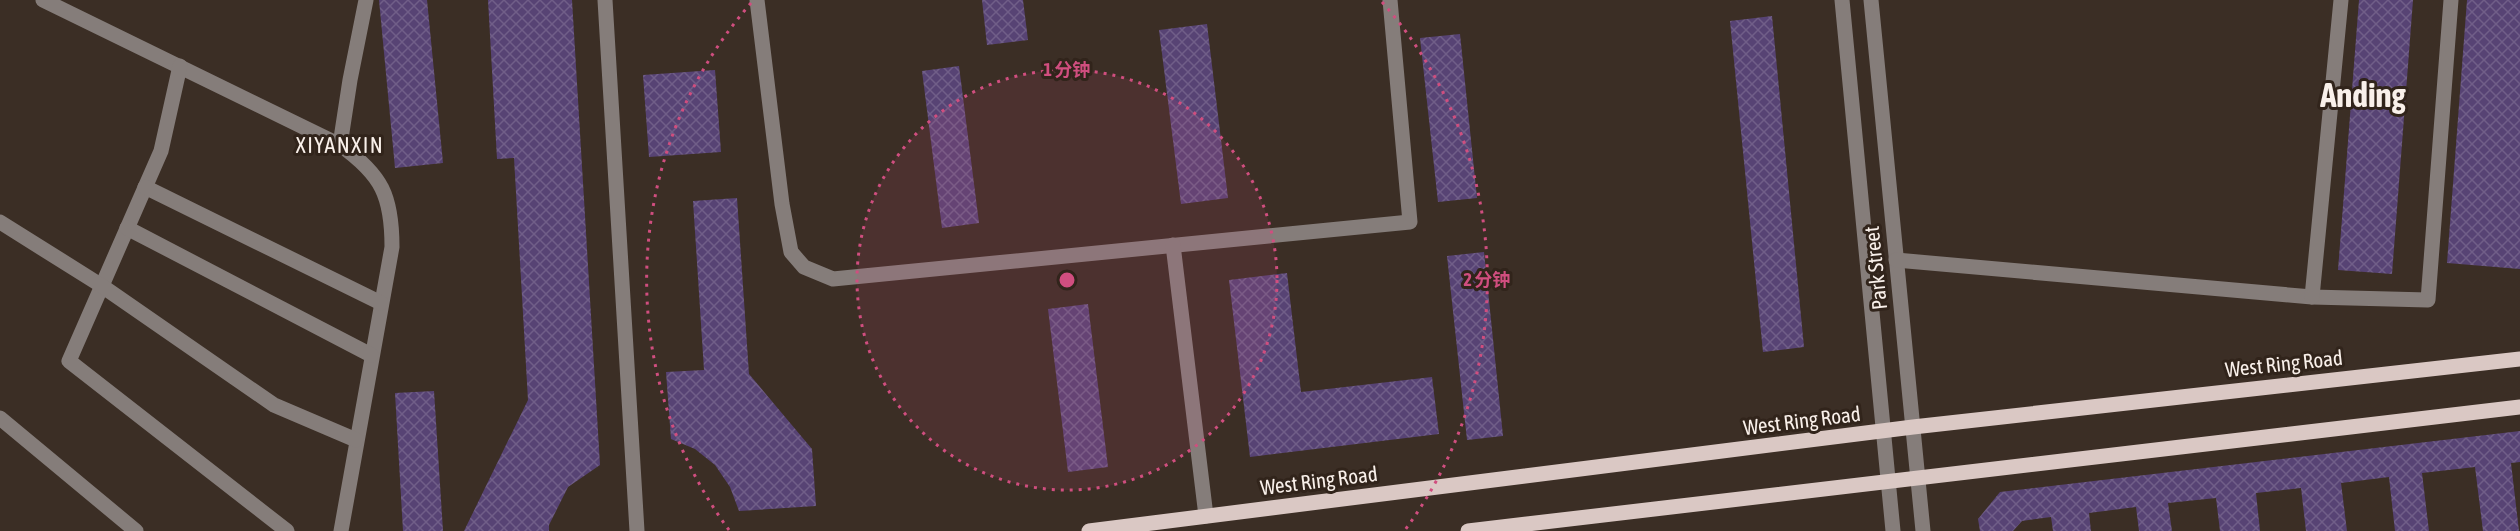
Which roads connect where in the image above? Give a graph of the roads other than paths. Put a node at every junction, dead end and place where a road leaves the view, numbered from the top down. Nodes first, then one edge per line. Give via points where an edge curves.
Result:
1 (43, 0) edge
2 (366, 0) edge
3 (604, 0) edge
4 (757, 0) edge
5 (1390, 0) edge
6 (1842, 0) edge
7 (1871, 0) edge
8 (2341, 0) edge
9 (2451, 0) edge
10 (180, 66) junction
11 (340, 145) junction
12 (146, 187) junction
13 (0, 222) edge
14 (128, 228) junction
15 (1173, 245) junction
16 (1896, 260) junction
17 (102, 286) junction
18 (2312, 297) junction
19 (381, 303) junction
20 (371, 355) junction
21 (2520, 359) edge
22 (2520, 407) edge
23 (0, 418) edge
24 (1913, 427) junction
25 (1883, 432) junction
26 (356, 440) junction
27 (1917, 478) junction
28 (1887, 481) junction
29 (1206, 516) junction
30 (136, 531) edge
31 (287, 531) edge
32 (341, 531) edge
33 (637, 531) edge
34 (1089, 531) edge
35 (1468, 531) edge
36 (1893, 531) edge
37 (1923, 531) edge

1 - 10 street
2 - 11 street
3 - 33 street
4 - 15 street via 782,204 791,252 804,267 833,279
5 - 15 street via 1410,222
6 - 25 street, Park Street
7 - 16 street, Park Street
8 - 18 street
9 - 18 street via 2428,300
10 - 11 street
10 - 12 street via 161,151
11 - 19 street via 365,163 382,188 392,217 392,247
12 - 14 street
12 - 19 street
13 - 17 street
14 - 17 street
14 - 20 street
15 - 29 street
16 - 18 street
16 - 24 street, Park Street
17 - 26 street via 274,405
17 - 31 street via 69,361
19 - 20 street
20 - 26 street
21 - 24 main road, West Ring Road
22 - 27 main road
23 - 30 street
24 - 25 main road, West Ring Road
24 - 27 street, Park Street
25 - 28 street, Park Street
25 - 29 main road, West Ring Road
26 - 32 street
27 - 28 main road
27 - 37 street, Park Street
28 - 35 main road
28 - 36 street, Park Street
29 - 34 main road, West Ring Road

